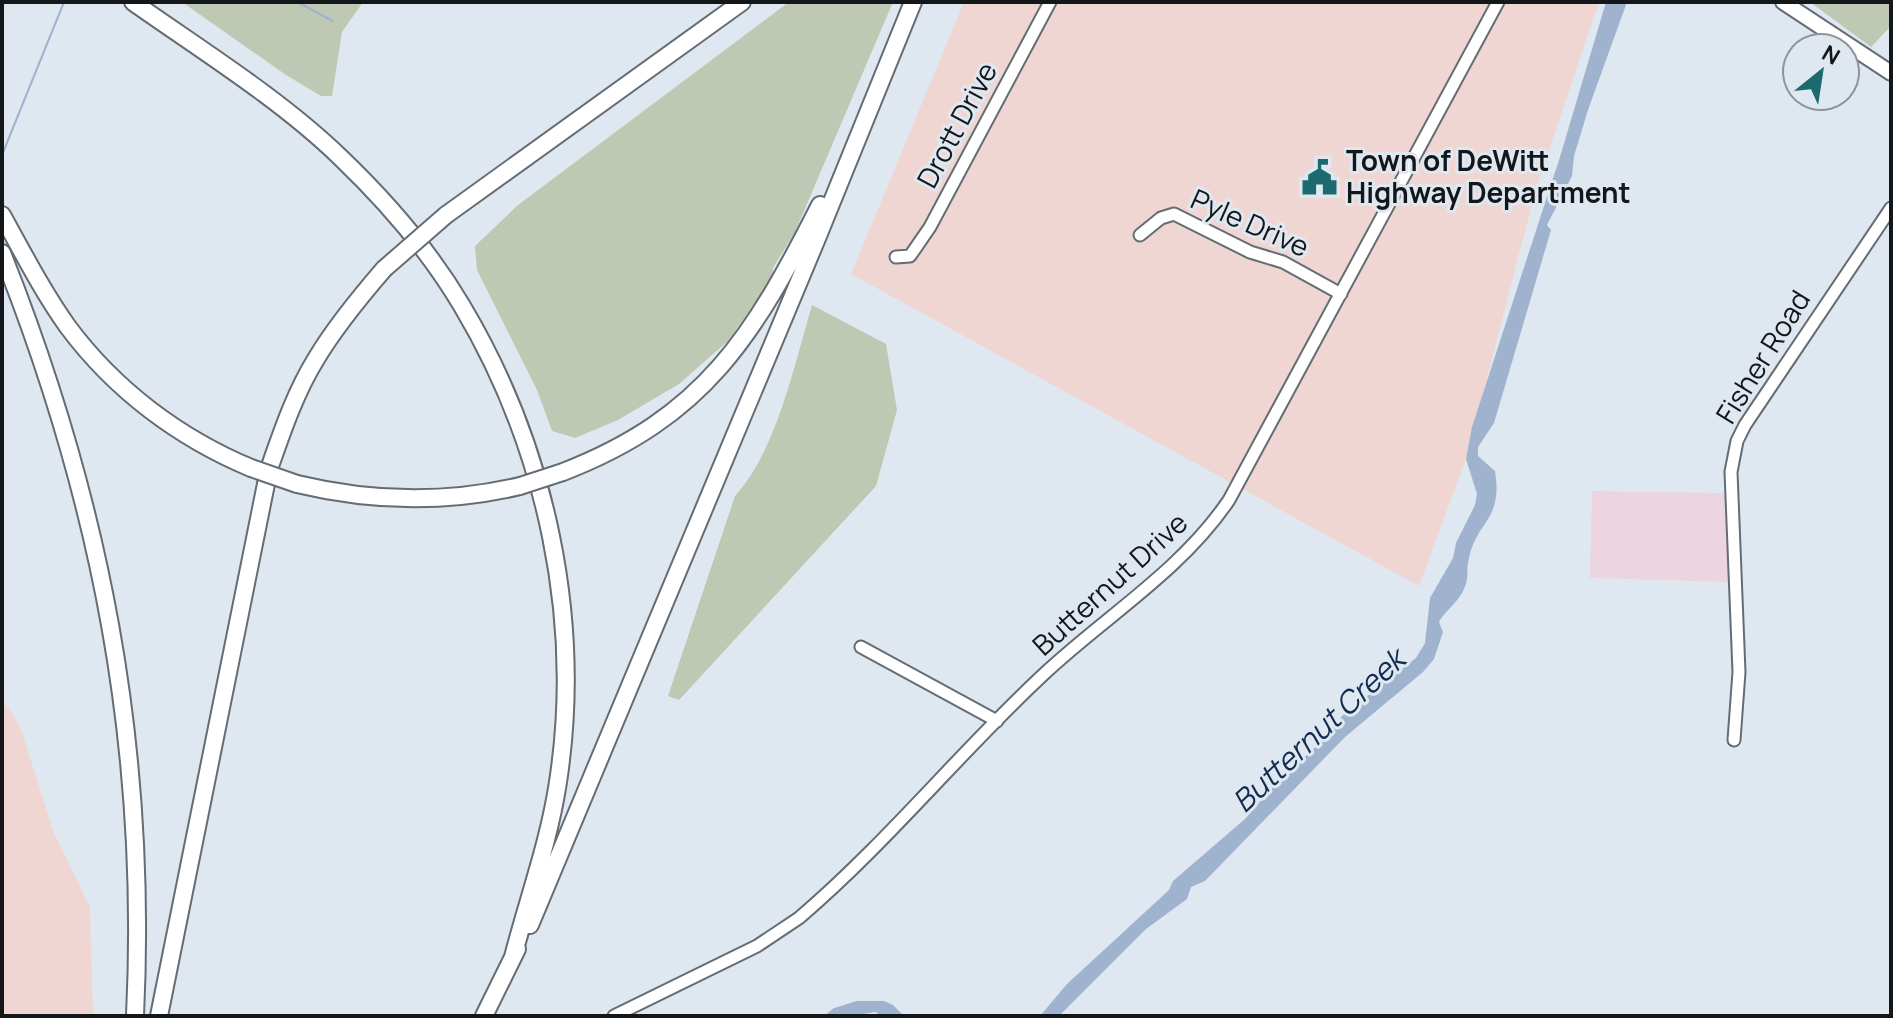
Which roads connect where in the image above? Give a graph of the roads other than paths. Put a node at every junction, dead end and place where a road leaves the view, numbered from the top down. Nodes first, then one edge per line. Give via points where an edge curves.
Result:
1 (133, 2) edge
2 (742, 2) edge
3 (913, 2) edge
4 (1050, 2) edge
5 (1498, 2) edge
6 (1783, 2) edge
7 (1891, 73) edge
8 (861, 125) junction
9 (1891, 208) edge
10 (2, 215) edge
11 (1140, 235) dead end
12 (2, 253) edge
13 (896, 257) dead end
14 (1341, 294) junction
15 (861, 647) dead end
16 (997, 721) junction
17 (1734, 740) dead end
18 (513, 957) junction
19 (135, 1016) edge
20 (159, 1016) edge
21 (484, 1016) edge
22 (614, 1016) edge

1 - 18 highway via 312,132 376,193 462,305 501,383 549,526 565,674 558,781
2 - 20 highway, bridge via 446,215 384,269 316,359 269,469
3 - 8 highway
4 - 13 street, Drott Drive via 918,246 910,256
5 - 14 street, Butternut Drive
6 - 7 main road
8 - 10 highway, bridge via 782,280 757,321 706,383 647,430 601,456 520,486 459,498 352,496 297,484 208,448 165,421 105,370 67,325
8 - 18 highway via 614,727
9 - 17 street, Fisher Road via 1737,441 1731,472 1739,672
11 - 14 street, Pyle Drive via 1174,214
12 - 19 highway via 66,435 114,635 137,860
14 - 16 street, Butternut Drive via 1215,520 1177,563 1045,673
15 - 16 street
16 - 22 street, Butternut Drive via 799,918 757,946
18 - 21 highway

